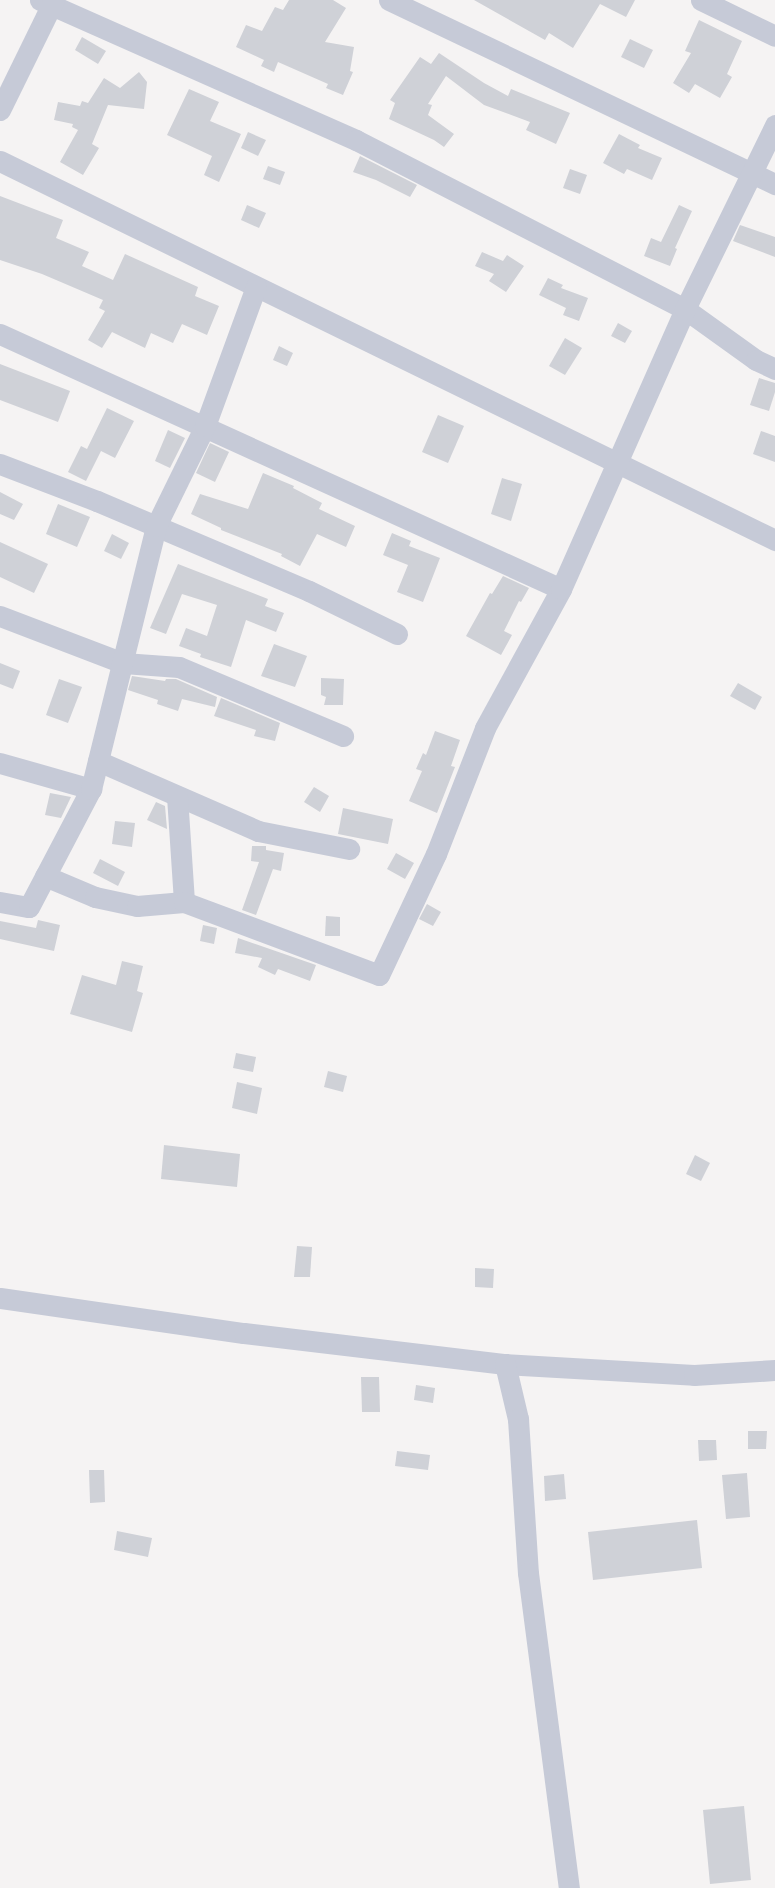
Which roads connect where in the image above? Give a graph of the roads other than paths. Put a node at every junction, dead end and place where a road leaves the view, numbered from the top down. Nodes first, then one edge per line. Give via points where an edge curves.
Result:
1 (389, 0) edge
2 (702, 0) edge
3 (48, 2) edge
4 (775, 36) edge
5 (0, 110) edge
6 (775, 125) edge
7 (0, 161) edge
8 (751, 173) junction
9 (775, 184) edge
10 (256, 287) junction
11 (685, 309) junction
12 (0, 334) edge
13 (775, 369) edge
14 (205, 426) junction
15 (617, 462) junction
16 (0, 464) edge
17 (156, 526) junction
18 (775, 540) edge
19 (561, 590) junction
20 (0, 616) edge
21 (398, 634) dead end
22 (123, 663) junction
23 (343, 736) dead end
24 (98, 761) junction
25 (0, 763) edge
26 (92, 789) junction
27 (177, 796) junction
28 (349, 850) dead end
29 (45, 876) junction
30 (0, 902) edge
31 (184, 902) junction
32 (0, 1298) edge
33 (505, 1364) junction
34 (775, 1370) edge
35 (569, 1888) edge

1 - 8 street
2 - 4 street
3 - 5 street
3 - 11 street via 356,140
6 - 8 street
7 - 10 street
8 - 9 street
8 - 11 street
10 - 14 street
10 - 15 street
11 - 13 street via 756,360
11 - 15 street
12 - 14 street
14 - 17 street
14 - 19 street
15 - 18 street
15 - 19 street
16 - 17 street
17 - 21 street via 309,591
17 - 22 street
19 - 31 street via 485,728 436,854 379,976
20 - 22 street
22 - 23 street via 179,667
22 - 24 street
24 - 26 street
24 - 27 street
25 - 26 street
26 - 29 street
27 - 28 street via 258,831
27 - 31 street
29 - 30 street via 29,907
29 - 31 street via 95,897 137,906
32 - 33 street via 244,1333
33 - 34 street via 694,1376
33 - 35 street via 518,1419 528,1573

